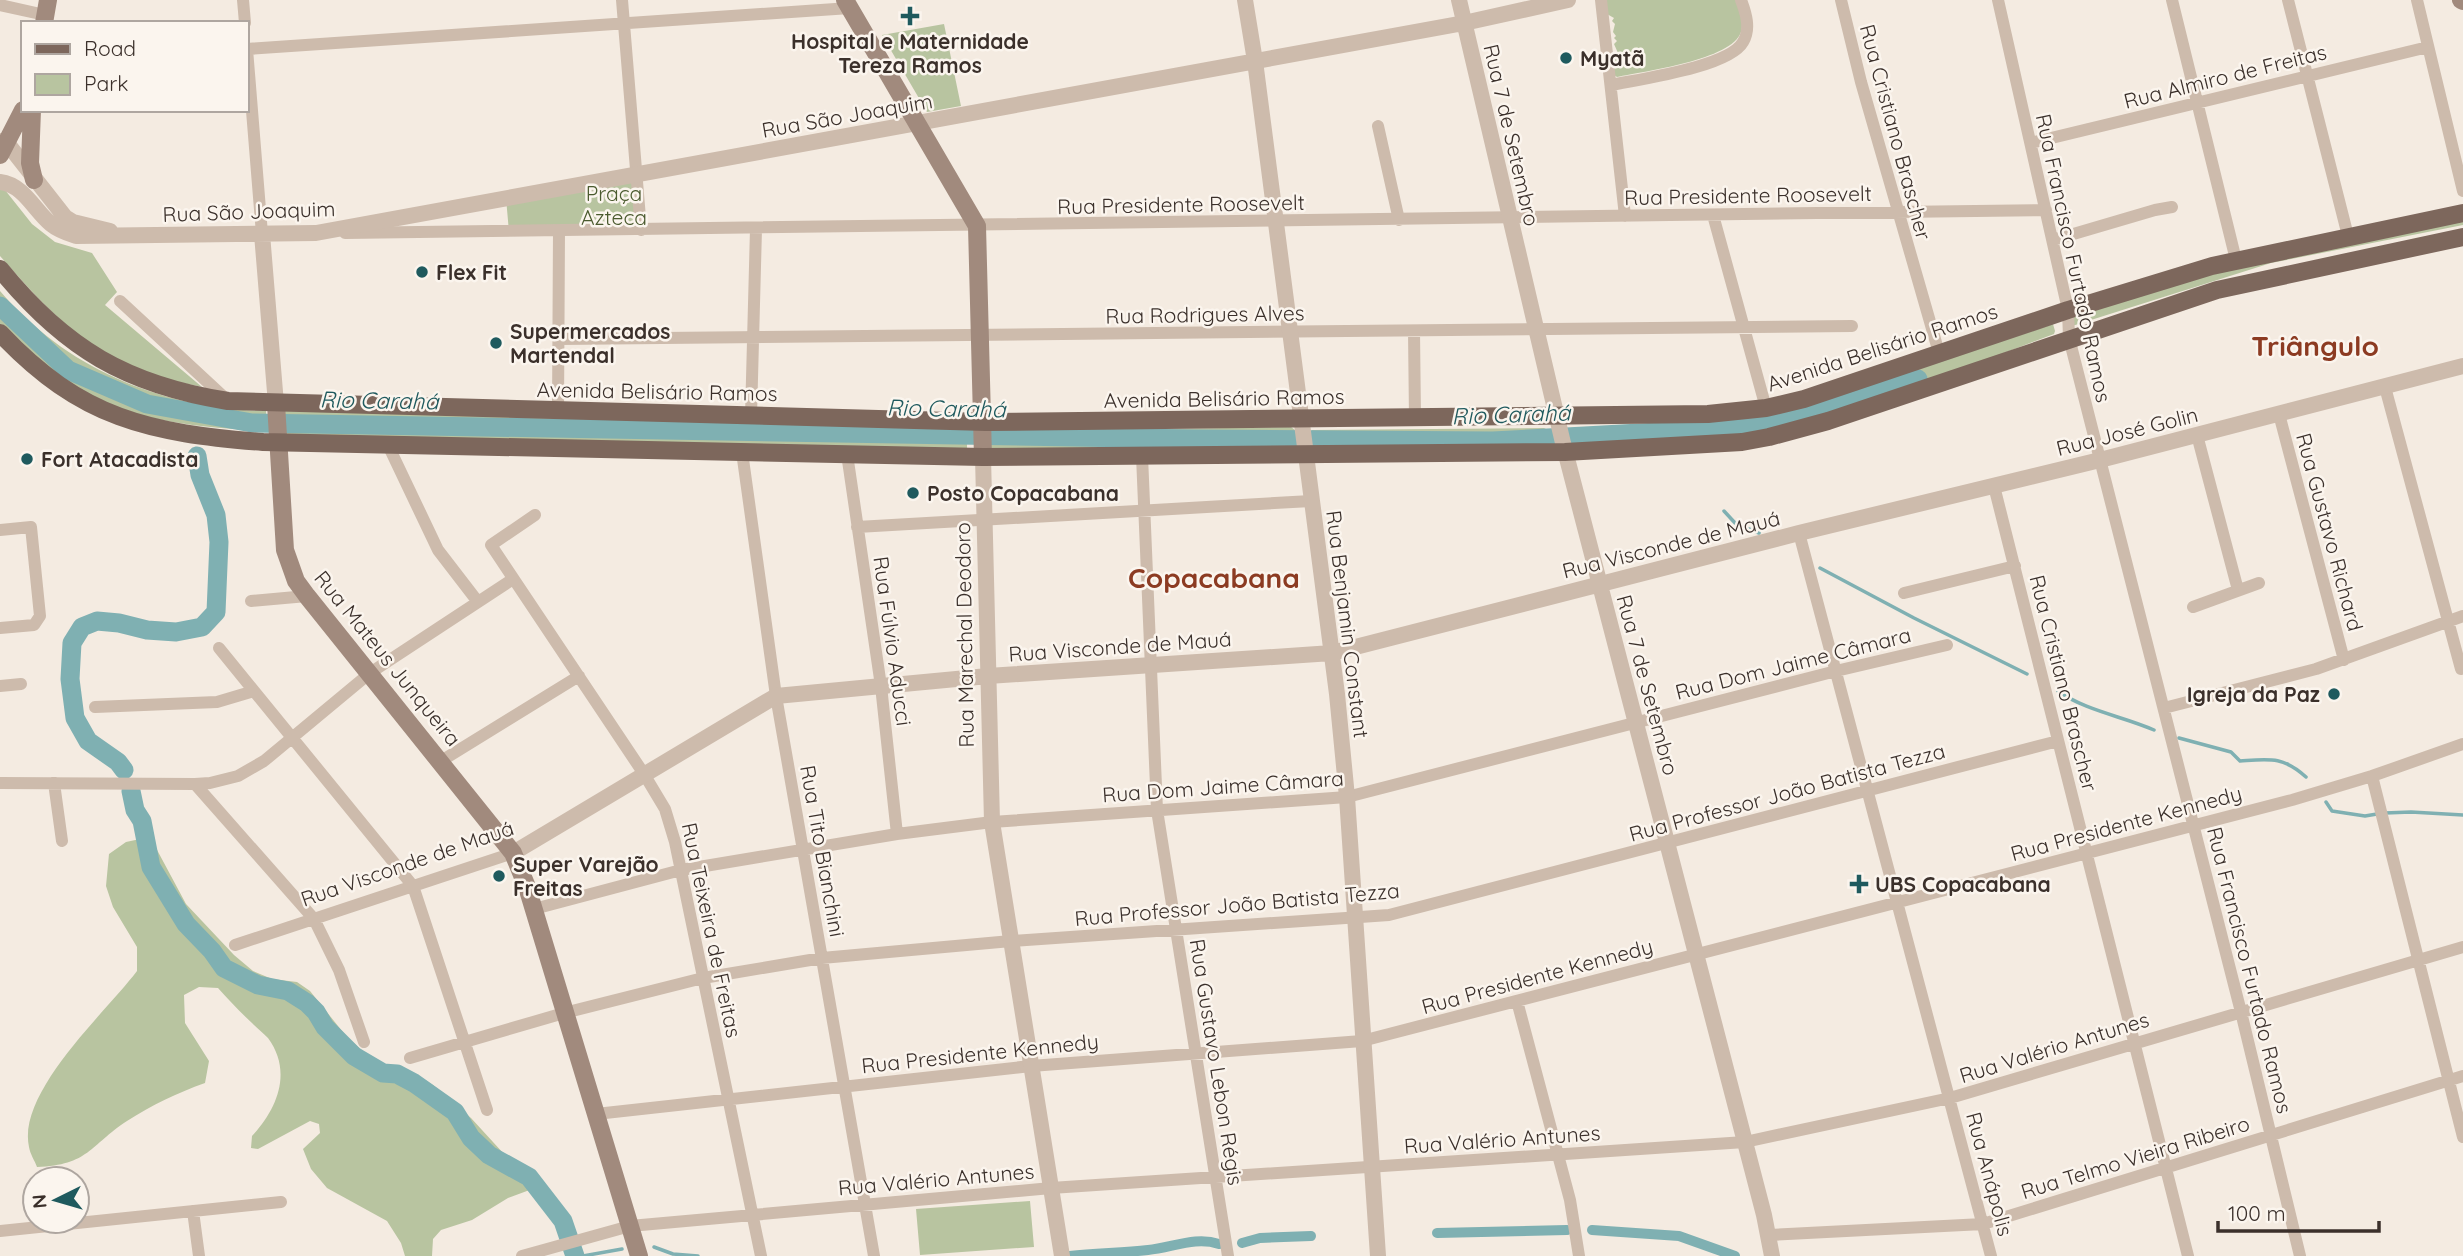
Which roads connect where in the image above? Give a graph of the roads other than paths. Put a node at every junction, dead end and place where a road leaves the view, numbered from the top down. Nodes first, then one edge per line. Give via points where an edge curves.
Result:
1 (243, 0) edge
2 (622, 0) edge
3 (1245, 0) edge
4 (1458, 0) edge
5 (1568, 0) edge
6 (1601, 0) edge
7 (1741, 0) edge
8 (1841, 0) edge
9 (1998, 0) edge
10 (2172, 0) edge
11 (2288, 0) edge
12 (2417, 0) edge
13 (847, 4) edge
14 (0, 5) edge
15 (45, 16) edge
16 (245, 21) edge
17 (624, 23) junction
18 (1464, 23) junction
19 (2428, 47) junction
20 (248, 49) edge
21 (248, 61) edge
22 (1255, 61) junction
23 (2307, 76) junction
24 (1611, 85) junction
25 (2197, 103) junction
26 (22, 112) edge
27 (32, 112) edge
28 (918, 123) junction
29 (1378, 126) dead end
30 (2031, 143) junction
31 (2, 146) edge
32 (637, 174) junction
33 (34, 180) junction
34 (0, 182) edge
35 (2463, 191) edge
36 (2172, 208) dead end
37 (2046, 210) junction
38 (1897, 213) junction
39 (2463, 213) edge
40 (1713, 215) junction
41 (1625, 216) junction
42 (1509, 218) junction
43 (1399, 220) junction
44 (1276, 221) junction
45 (977, 226) junction
46 (755, 229) junction
47 (641, 230) junction
48 (559, 231) junction
49 (316, 233) junction
50 (262, 234) junction
51 (130, 236) junction
52 (2348, 236) junction
53 (2463, 237) edge
54 (2053, 240) junction
55 (2236, 260) junction
56 (0, 269) edge
57 (120, 302) dead end
58 (2068, 310) junction
59 (1852, 327) dead end
60 (1744, 328) junction
61 (1536, 330) junction
62 (1414, 331) junction
63 (1290, 332) junction
64 (0, 333) edge
65 (980, 335) junction
66 (753, 337) junction
67 (2069, 338) junction
68 (559, 339) junction
69 (1939, 353) junction
70 (2463, 366) edge
71 (2385, 387) junction
72 (229, 401) junction
73 (276, 408) junction
74 (1766, 408) junction
75 (558, 412) junction
76 (2279, 414) junction
77 (751, 416) junction
78 (1415, 419) junction
79 (1301, 424) junction
80 (982, 426) junction
81 (2197, 435) junction
82 (1561, 436) junction
83 (278, 438) junction
84 (388, 445) junction
85 (742, 452) junction
86 (1305, 452) junction
87 (847, 454) junction
88 (982, 454) junction
89 (1142, 456) junction
90 (2100, 460) junction
91 (1994, 486) junction
92 (1311, 501) junction
93 (1144, 511) junction
94 (535, 515) dead end
95 (984, 520) junction
96 (857, 527) junction
97 (0, 530) edge
98 (1799, 533) junction
99 (2015, 566) junction
100 (513, 579) junction
101 (2259, 583) dead end
102 (1600, 584) junction
103 (2238, 590) junction
104 (1904, 593) dead end
105 (307, 596) junction
106 (251, 601) dead end
107 (478, 602) junction
108 (2193, 607) dead end
109 (2463, 616) edge
110 (2448, 622) junction
111 (0, 628) edge
112 (1947, 645) dead end
113 (219, 648) dead end
114 (1332, 653) junction
115 (2344, 660) junction
116 (1151, 665) junction
117 (2461, 670) dead end
118 (1836, 671) junction
119 (370, 673) junction
120 (579, 676) junction
121 (988, 676) junction
122 (21, 684) dead end
123 (0, 686) edge
124 (881, 686) junction
125 (254, 691) junction
126 (776, 696) junction
127 (94, 707) dead end
128 (2164, 708) junction
129 (1636, 722) junction
130 (292, 738) junction
131 (2059, 741) junction
132 (2463, 744) edge
133 (441, 761) junction
134 (644, 774) junction
135 (2372, 776) junction
136 (0, 783) edge
137 (54, 783) junction
138 (195, 783) junction
139 (1868, 791) junction
140 (1347, 797) junction
141 (1157, 810) junction
142 (992, 822) junction
143 (2194, 825) junction
144 (897, 834) junction
145 (62, 841) dead end
146 (1667, 843) junction
147 (803, 849) junction
148 (513, 853) junction
149 (2087, 853) junction
150 (681, 870) junction
151 (413, 886) junction
152 (1898, 902) junction
153 (534, 909) junction
154 (314, 919) junction
155 (1355, 919) junction
156 (1176, 930) junction
157 (1011, 941) junction
158 (235, 945) dead end
159 (2463, 947) edge
160 (1696, 954) junction
161 (822, 958) junction
162 (2419, 959) junction
163 (703, 978) junction
164 (1517, 1001) junction
165 (2241, 1012) junction
166 (564, 1013) junction
167 (1362, 1041) junction
168 (364, 1042) dead end
169 (464, 1042) junction
170 (2135, 1044) junction
171 (1196, 1053) junction
172 (410, 1058) dead end
173 (1031, 1066) junction
174 (2463, 1076) edge
175 (2449, 1080) junction
176 (844, 1087) junction
177 (1950, 1098) junction
178 (728, 1099) junction
179 (487, 1110) dead end
180 (596, 1114) junction
181 (2272, 1135) junction
182 (2463, 1137) edge
183 (1745, 1142) junction
184 (1559, 1154) junction
185 (1371, 1167) junction
186 (2166, 1168) junction
187 (1216, 1178) junction
188 (1051, 1188) junction
189 (281, 1202) dead end
190 (865, 1205) junction
191 (193, 1211) junction
192 (752, 1215) junction
193 (1983, 1224) junction
194 (630, 1226) junction
195 (0, 1231) edge
196 (1769, 1236) junction
197 (199, 1256) edge
198 (522, 1256) edge
199 (639, 1256) edge
200 (761, 1256) edge
201 (874, 1256) edge
202 (1062, 1256) edge
203 (1228, 1256) edge
204 (1378, 1256) edge
205 (1579, 1256) edge
206 (1772, 1256) edge
207 (1991, 1256) edge
208 (2188, 1256) edge
209 (2300, 1256) edge

1 - 16 street
2 - 17 street
3 - 22 street, Rua Benjamin Constant
4 - 18 street, Rua 7 de Setembro
5 - 18 street, Rua São Joaquim
6 - 24 street
7 - 24 street via 1746,35 1725,58
8 - 38 street, Rua Cristiano Brascher
9 - 30 street, Rua Francisco Furtado Ramos
10 - 25 street
11 - 23 street
12 - 19 street
13 - 17 street
13 - 28 main road, Rua Marechal Deodoro
14 - 15 street
17 - 20 street
17 - 32 street
18 - 22 street, Rua São Joaquim
18 - 42 street, Rua 7 de Setembro
19 - 23 street, Rua Almiro de Freitas
19 - 35 street
21 - 50 street, Rua Mateus Junqueira
22 - 28 street, Rua São Joaquim
22 - 44 street, Rua Benjamin Constant
23 - 25 street, Rua Almiro de Freitas
23 - 52 street
24 - 41 street
25 - 30 street, Rua Almiro de Freitas
25 - 55 street
26 - 31 main road
27 - 33 main road
28 - 32 street, Rua São Joaquim
28 - 45 main road, Rua Marechal Deodoro
29 - 43 street
30 - 37 street, Rua Francisco Furtado Ramos
31 - 33 street, Rua São Joaquim
32 - 47 street
32 - 49 street, Rua São Joaquim
33 - 51 street, Rua São Joaquim via 74,222
34 - 51 street, Rua São Joaquim via 16,187 63,232
36 - 54 street
37 - 38 street, Rua Presidente Roosevelt
37 - 54 street, Rua Francisco Furtado Ramos
38 - 40 street, Rua Presidente Roosevelt
38 - 69 street, Rua Cristiano Brascher
39 - 52 main road, Avenida Belisário Ramos
40 - 41 street, Rua Presidente Roosevelt
40 - 60 street
41 - 42 street, Rua Presidente Roosevelt
42 - 43 street, Rua Presidente Roosevelt
42 - 61 street, Rua 7 de Setembro
43 - 44 street, Rua Presidente Roosevelt
44 - 45 street, Rua Presidente Roosevelt
44 - 63 street, Rua Benjamin Constant
45 - 46 street, Rua Presidente Roosevelt
45 - 65 main road, Rua Marechal Deodoro
46 - 47 street, Rua Presidente Roosevelt
46 - 66 street
47 - 48 street, Rua Presidente Roosevelt
48 - 49 street, Rua Presidente Roosevelt
48 - 68 street
49 - 50 street, Rua São Joaquim
50 - 51 street, Rua São Joaquim
50 - 73 street, Rua Mateus Junqueira
52 - 55 main road, Avenida Belisário Ramos
53 - 67 main road, Avenida Belisário Ramos via 2217,289
54 - 58 street, Rua Francisco Furtado Ramos
55 - 58 main road, Avenida Belisário Ramos
56 - 72 main road, Avenida Belisário Ramos via 38,312 101,361 161,387
57 - 72 street
58 - 67 street, Rua Francisco Furtado Ramos
58 - 69 main road, Avenida Belisário Ramos
59 - 60 street, Rua Rodrigues Alves
60 - 61 street, Rua Rodrigues Alves
60 - 74 street
61 - 62 street, Rua Rodrigues Alves
61 - 82 street, Rua 7 de Setembro
62 - 63 street, Rua Rodrigues Alves
62 - 78 street
63 - 65 street, Rua Rodrigues Alves
63 - 79 street, Rua Benjamin Constant
64 - 83 main road, Avenida Belisário Ramos via 60,386 114,416 178,434
65 - 66 street, Rua Rodrigues Alves
65 - 80 main road, Rua Marechal Deodoro
66 - 68 street, Rua Rodrigues Alves
66 - 77 street
67 - 82 main road, Avenida Belisário Ramos via 1769,437 1742,442
67 - 90 street, Rua Francisco Furtado Ramos
68 - 75 street
69 - 74 main road, Avenida Belisário Ramos
70 - 71 street, Rua José Golin
71 - 76 street, Rua José Golin
71 - 110 street
72 - 73 main road, Avenida Belisário Ramos
73 - 75 main road, Avenida Belisário Ramos
73 - 83 main road, Rua Mateus Junqueira
74 - 82 main road, Avenida Belisário Ramos
75 - 77 main road, Avenida Belisário Ramos
76 - 81 street, Rua José Golin
76 - 115 street, Rua Gustavo Richard
77 - 80 main road, Avenida Belisário Ramos
78 - 79 main road, Avenida Belisário Ramos
78 - 82 main road, Avenida Belisário Ramos
79 - 80 main road, Avenida Belisário Ramos
79 - 86 street, Rua Benjamin Constant
80 - 88 main road, Rua Marechal Deodoro
81 - 90 street, Rua José Golin
81 - 103 street
82 - 86 main road, Avenida Belisário Ramos
82 - 102 street, Rua 7 de Setembro
83 - 84 main road, Avenida Belisário Ramos
83 - 105 main road, Rua Mateus Junqueira via 285,550
84 - 85 main road, Avenida Belisário Ramos
84 - 107 street via 438,550
85 - 87 main road, Avenida Belisário Ramos
85 - 126 street, Rua Tito Bianchini
86 - 89 main road, Avenida Belisário Ramos
86 - 92 street, Rua Benjamin Constant
87 - 88 main road, Avenida Belisário Ramos
87 - 96 street, Rua Fúlvio Aducci
88 - 89 main road, Avenida Belisário Ramos
88 - 95 street, Rua Marechal Deodoro
89 - 93 street, Rua Gustavo Lebon Régis
90 - 91 street, Rua José Golin
90 - 128 street, Rua Francisco Furtado Ramos
91 - 98 street, Rua José Golin
91 - 99 street, Rua Cristiano Brascher
92 - 93 street
92 - 114 street, Rua Benjamin Constant
93 - 95 street
93 - 116 street, Rua Gustavo Lebon Régis
94 - 100 street, Rua Teixeira de Freitas via 491,545
95 - 96 street
95 - 121 street, Rua Marechal Deodoro
96 - 124 street, Rua Fúlvio Aducci
97 - 111 street via 31,527 40,616 37,622
98 - 102 street, Rua Visconde de Mauá
98 - 118 street, Rua Anápolis
99 - 104 street
99 - 131 street, Rua Cristiano Brascher
100 - 107 street
100 - 120 street, Rua Teixeira de Freitas
101 - 103 street
102 - 114 street, Rua Visconde de Mauá
102 - 129 street, Rua 7 de Setembro
103 - 108 street
105 - 106 street
105 - 119 main road, Rua Mateus Junqueira
107 - 119 street
109 - 110 street
110 - 115 street
110 - 117 street
112 - 118 street, Rua Dom Jaime Câmara
113 - 125 street
114 - 116 street, Rua Visconde de Mauá
114 - 140 street, Rua Benjamin Constant
115 - 128 street
116 - 121 street, Rua Visconde de Mauá
116 - 141 street, Rua Gustavo Lebon Régis
118 - 129 street, Rua Dom Jaime Câmara
118 - 139 street, Rua Anápolis
119 - 130 street
119 - 133 main road, Rua Mateus Junqueira
120 - 133 street
120 - 134 street, Rua Teixeira de Freitas
121 - 124 street, Rua Visconde de Mauá
121 - 142 street, Rua Marechal Deodoro
122 - 123 street
124 - 126 street, Rua Visconde de Mauá
124 - 144 street, Rua Fúlvio Aducci
125 - 127 street via 217,702
125 - 130 street
126 - 134 street, Rua Visconde de Mauá
126 - 147 street, Rua Tito Bianchini
128 - 143 street, Rua Francisco Furtado Ramos
129 - 140 street, Rua Dom Jaime Câmara
129 - 146 street, Rua 7 de Setembro
130 - 138 street via 238,776
130 - 151 street
131 - 139 street, Rua Professor João Batista Tezza
131 - 149 street, Rua Cristiano Brascher
132 - 135 street, Rua Presidente Kennedy
133 - 148 main road, Rua Mateus Junqueira
134 - 148 street, Rua Visconde de Mauá
134 - 150 street, Rua Teixeira de Freitas via 665,809
135 - 143 street, Rua Presidente Kennedy
135 - 162 street
136 - 137 street
137 - 138 street
137 - 145 street
138 - 154 street
139 - 146 street, Rua Professor João Batista Tezza
139 - 152 street, Rua Anápolis
140 - 141 street, Rua Dom Jaime Câmara
140 - 155 street, Rua Benjamin Constant
141 - 142 street, Rua Dom Jaime Câmara
141 - 156 street, Rua Gustavo Lebon Régis
142 - 144 street, Rua Dom Jaime Câmara
142 - 157 street, Rua Marechal Deodoro
143 - 149 street, Rua Presidente Kennedy
143 - 165 street, Rua Francisco Furtado Ramos
144 - 147 street, Rua Dom Jaime Câmara
146 - 155 street, Rua Professor João Batista Tezza via 1418,909
146 - 160 street, Rua 7 de Setembro
147 - 150 street, Rua Dom Jaime Câmara
147 - 161 street, Rua Tito Bianchini
148 - 151 street, Rua Visconde de Mauá
148 - 153 main road, Rua Mateus Junqueira
149 - 152 street, Rua Presidente Kennedy
149 - 170 street, Rua Cristiano Brascher
150 - 153 street, Rua Dom Jaime Câmara
150 - 163 street, Rua Teixeira de Freitas
151 - 154 street, Rua Visconde de Mauá
151 - 169 street
152 - 160 street, Rua Presidente Kennedy
152 - 177 street, Rua Anápolis
153 - 166 main road, Rua Mateus Junqueira
154 - 158 street, Rua Visconde de Mauá
154 - 168 street via 339,970
155 - 156 street, Rua Professor João Batista Tezza
155 - 167 street, Rua Benjamin Constant
156 - 157 street, Rua Professor João Batista Tezza
156 - 171 street, Rua Gustavo Lebon Régis
157 - 161 street, Rua Professor João Batista Tezza
157 - 173 street, Rua Marechal Deodoro
159 - 162 street, Rua Valério Antunes
160 - 164 street, Rua Presidente Kennedy
160 - 183 street, Rua 7 de Setembro
161 - 163 street, Rua Professor João Batista Tezza
161 - 176 street, Rua Tito Bianchini
162 - 165 street, Rua Valério Antunes
162 - 175 street
163 - 166 street, Rua Professor João Batista Tezza
163 - 178 street, Rua Teixeira de Freitas
164 - 167 street, Rua Presidente Kennedy
164 - 184 street
165 - 170 street, Rua Valério Antunes
165 - 181 street, Rua Francisco Furtado Ramos
166 - 169 street, Rua Professor João Batista Tezza
166 - 180 main road, Rua Mateus Junqueira
167 - 171 street, Rua Presidente Kennedy
167 - 185 street, Rua Benjamin Constant
169 - 172 street, Rua Professor João Batista Tezza
169 - 179 street
170 - 177 street, Rua Valério Antunes
170 - 186 street, Rua Cristiano Brascher
171 - 173 street, Rua Presidente Kennedy
171 - 187 street, Rua Gustavo Lebon Régis
173 - 176 street, Rua Presidente Kennedy
173 - 188 street, Rua Marechal Deodoro
174 - 175 street, Rua Telmo Vieira Ribeiro
175 - 181 street, Rua Telmo Vieira Ribeiro
175 - 182 street
176 - 178 street, Rua Presidente Kennedy
176 - 190 street, Rua Tito Bianchini
177 - 183 street, Rua Valério Antunes
177 - 193 street, Rua Anápolis
178 - 180 street, Rua Presidente Kennedy
178 - 192 street, Rua Teixeira de Freitas
180 - 194 main road, Rua Mateus Junqueira
181 - 186 street, Rua Telmo Vieira Ribeiro
181 - 209 street, Rua Francisco Furtado Ramos
183 - 184 street, Rua Valério Antunes
183 - 196 street, Rua 7 de Setembro
184 - 185 street, Rua Valério Antunes
184 - 205 street
185 - 187 street, Rua Valério Antunes
185 - 204 street, Rua Benjamin Constant
186 - 193 street, Rua Telmo Vieira Ribeiro
186 - 208 street, Rua Cristiano Brascher
187 - 188 street, Rua Valério Antunes
187 - 203 street, Rua Gustavo Lebon Régis
188 - 190 street, Rua Valério Antunes
188 - 202 street, Rua Marechal Deodoro
189 - 191 street
190 - 192 street, Rua Valério Antunes
190 - 201 street, Rua Tito Bianchini
191 - 195 street
191 - 197 street
192 - 194 street, Rua Valério Antunes
192 - 200 street, Rua Teixeira de Freitas
193 - 196 street, Rua Telmo Vieira Ribeiro
193 - 207 street, Rua Anápolis
194 - 198 street, Rua Valério Antunes
194 - 199 main road, Rua Mateus Junqueira
196 - 206 street, Rua 7 de Setembro

